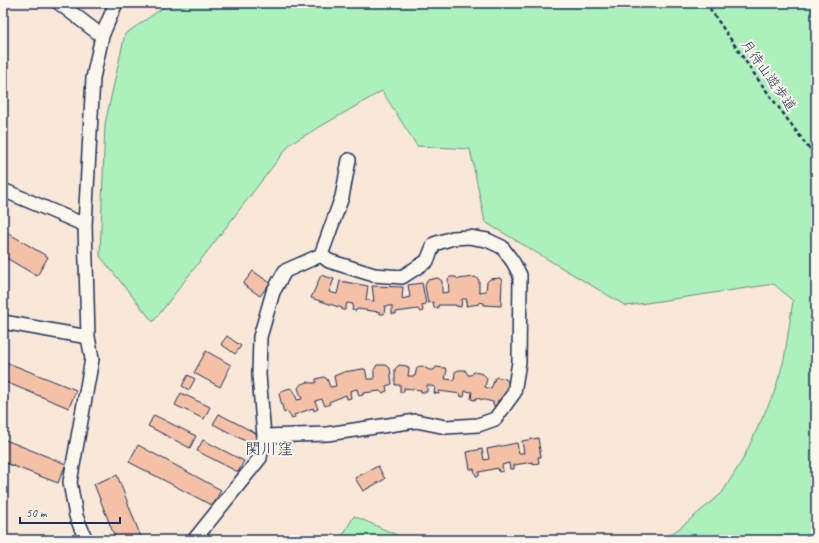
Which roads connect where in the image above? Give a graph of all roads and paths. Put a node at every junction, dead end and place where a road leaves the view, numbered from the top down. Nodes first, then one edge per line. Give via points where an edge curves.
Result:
1 (59, 3) edge
2 (116, 3) edge
3 (706, 3) edge
4 (102, 36) junction
5 (816, 158) edge
6 (349, 160) dead end
7 (3, 190) edge
8 (85, 225) junction
9 (321, 256) junction
10 (3, 322) edge
11 (88, 337) junction
12 (264, 436) junction
13 (86, 540) edge
14 (194, 540) edge

1 - 4 street
2 - 4 street
3 - 5 path, 月待山遊歩道
4 - 8 street via 93,78
6 - 9 street via 342,197
7 - 8 street
8 - 11 street
9 - 12 street via 285,271 273,292 260,337 259,375
9 - 12 street via 329,261 374,275 402,277 427,261 434,244 452,238 487,240 502,247 520,275 519,362 514,393 495,419 478,425 446,427 416,421 327,434
10 - 11 street
11 - 13 street via 92,359 70,482 76,516
12 - 14 street via 260,458

